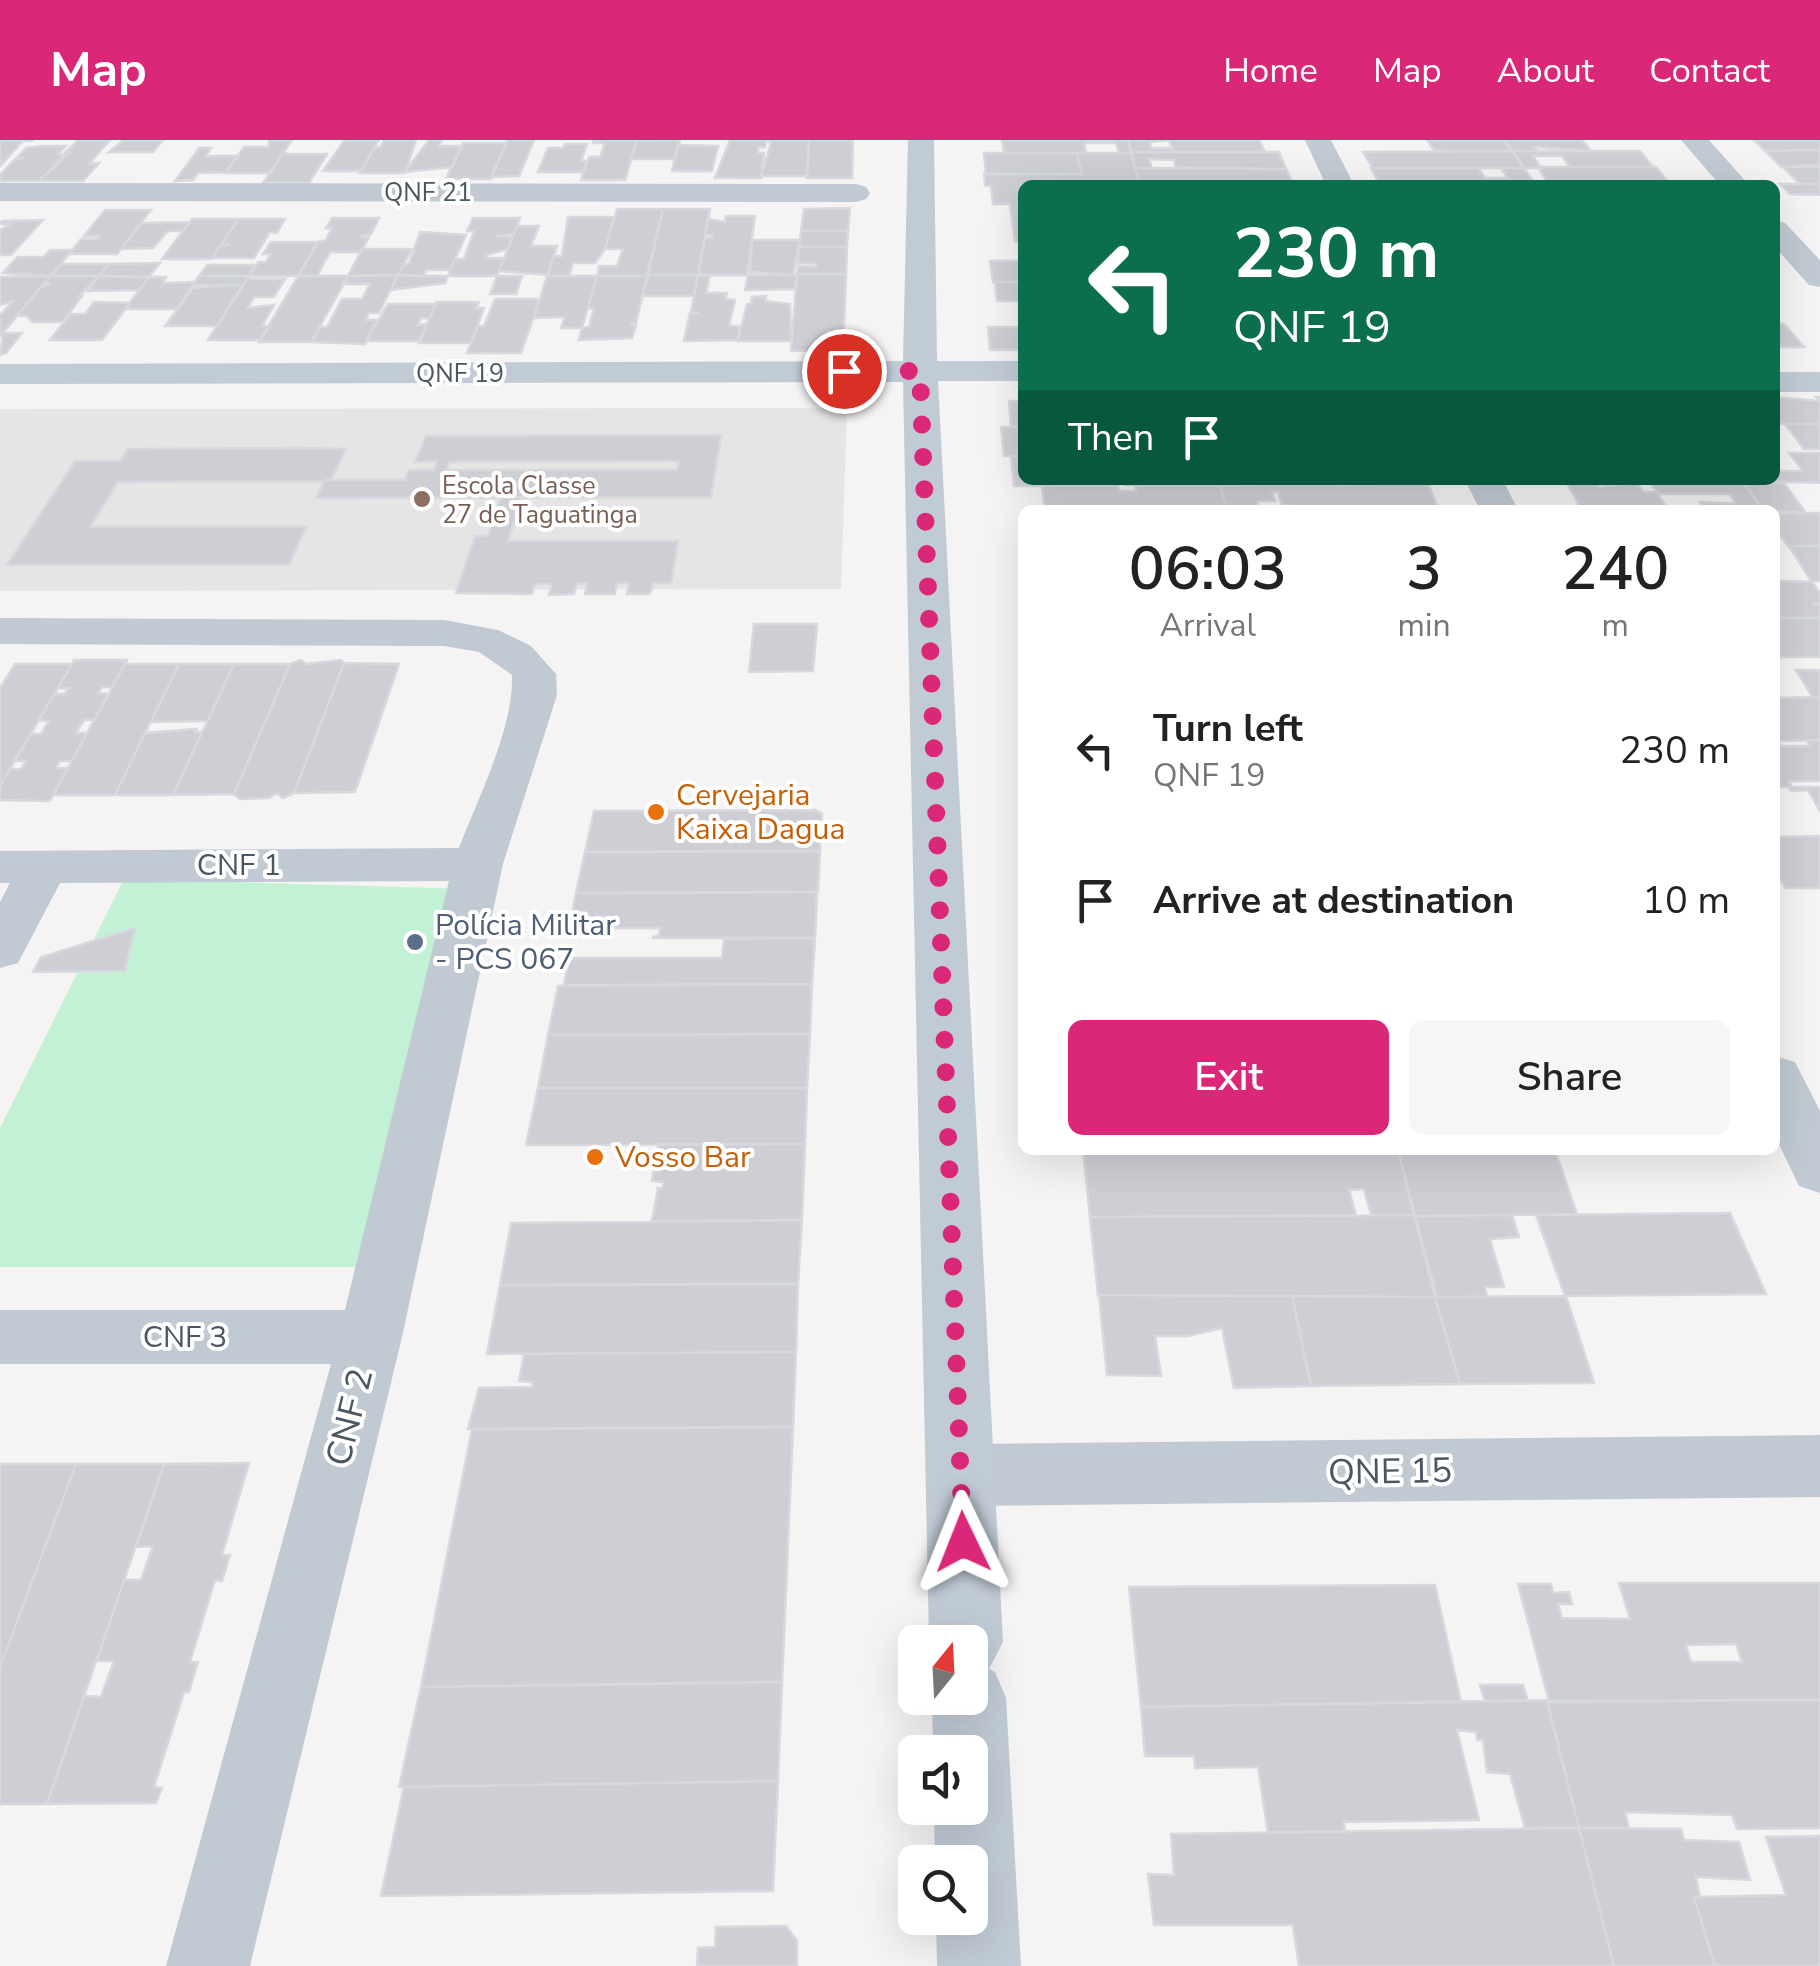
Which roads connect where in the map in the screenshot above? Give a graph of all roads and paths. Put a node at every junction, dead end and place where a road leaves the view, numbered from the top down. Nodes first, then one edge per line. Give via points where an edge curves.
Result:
1 (921, 140) edge
2 (1318, 140) edge
3 (1694, 140) edge
4 (1338, 180) edge
5 (1730, 180) edge
6 (0, 192) edge
7 (856, 193) dead end
8 (1780, 234) edge
9 (1820, 278) edge
10 (1780, 362) edge
11 (1820, 362) edge
12 (920, 371) junction
13 (1018, 371) edge
14 (0, 374) edge
15 (1780, 382) edge
16 (1820, 382) edge
17 (0, 631) edge
18 (478, 864) junction
19 (22, 866) edge
20 (0, 950) edge
21 (1780, 1087) edge
22 (1820, 1170) edge
23 (0, 1337) edge
24 (370, 1337) junction
25 (1820, 1466) edge
26 (960, 1475) junction
27 (965, 1625) edge
28 (969, 1715) edge
29 (208, 1966) edge
30 (979, 1966) edge

1 - 12 main road
2 - 4 street
3 - 5 street
6 - 7 street, QNF 21
8 - 9 street
10 - 11 main road
12 - 13 main road
12 - 14 main road, QNF 19
12 - 26 main road
15 - 16 main road
17 - 18 street, CNF 2 via 399,631 474,636 508,648 534,674 535,695
18 - 19 street, CNF 1
18 - 24 street, CNF 2
19 - 20 street
21 - 22 street
23 - 24 street, CNF 3
24 - 29 street, CNF 2
25 - 26 street, QNE 15
26 - 27 main road
28 - 30 main road

